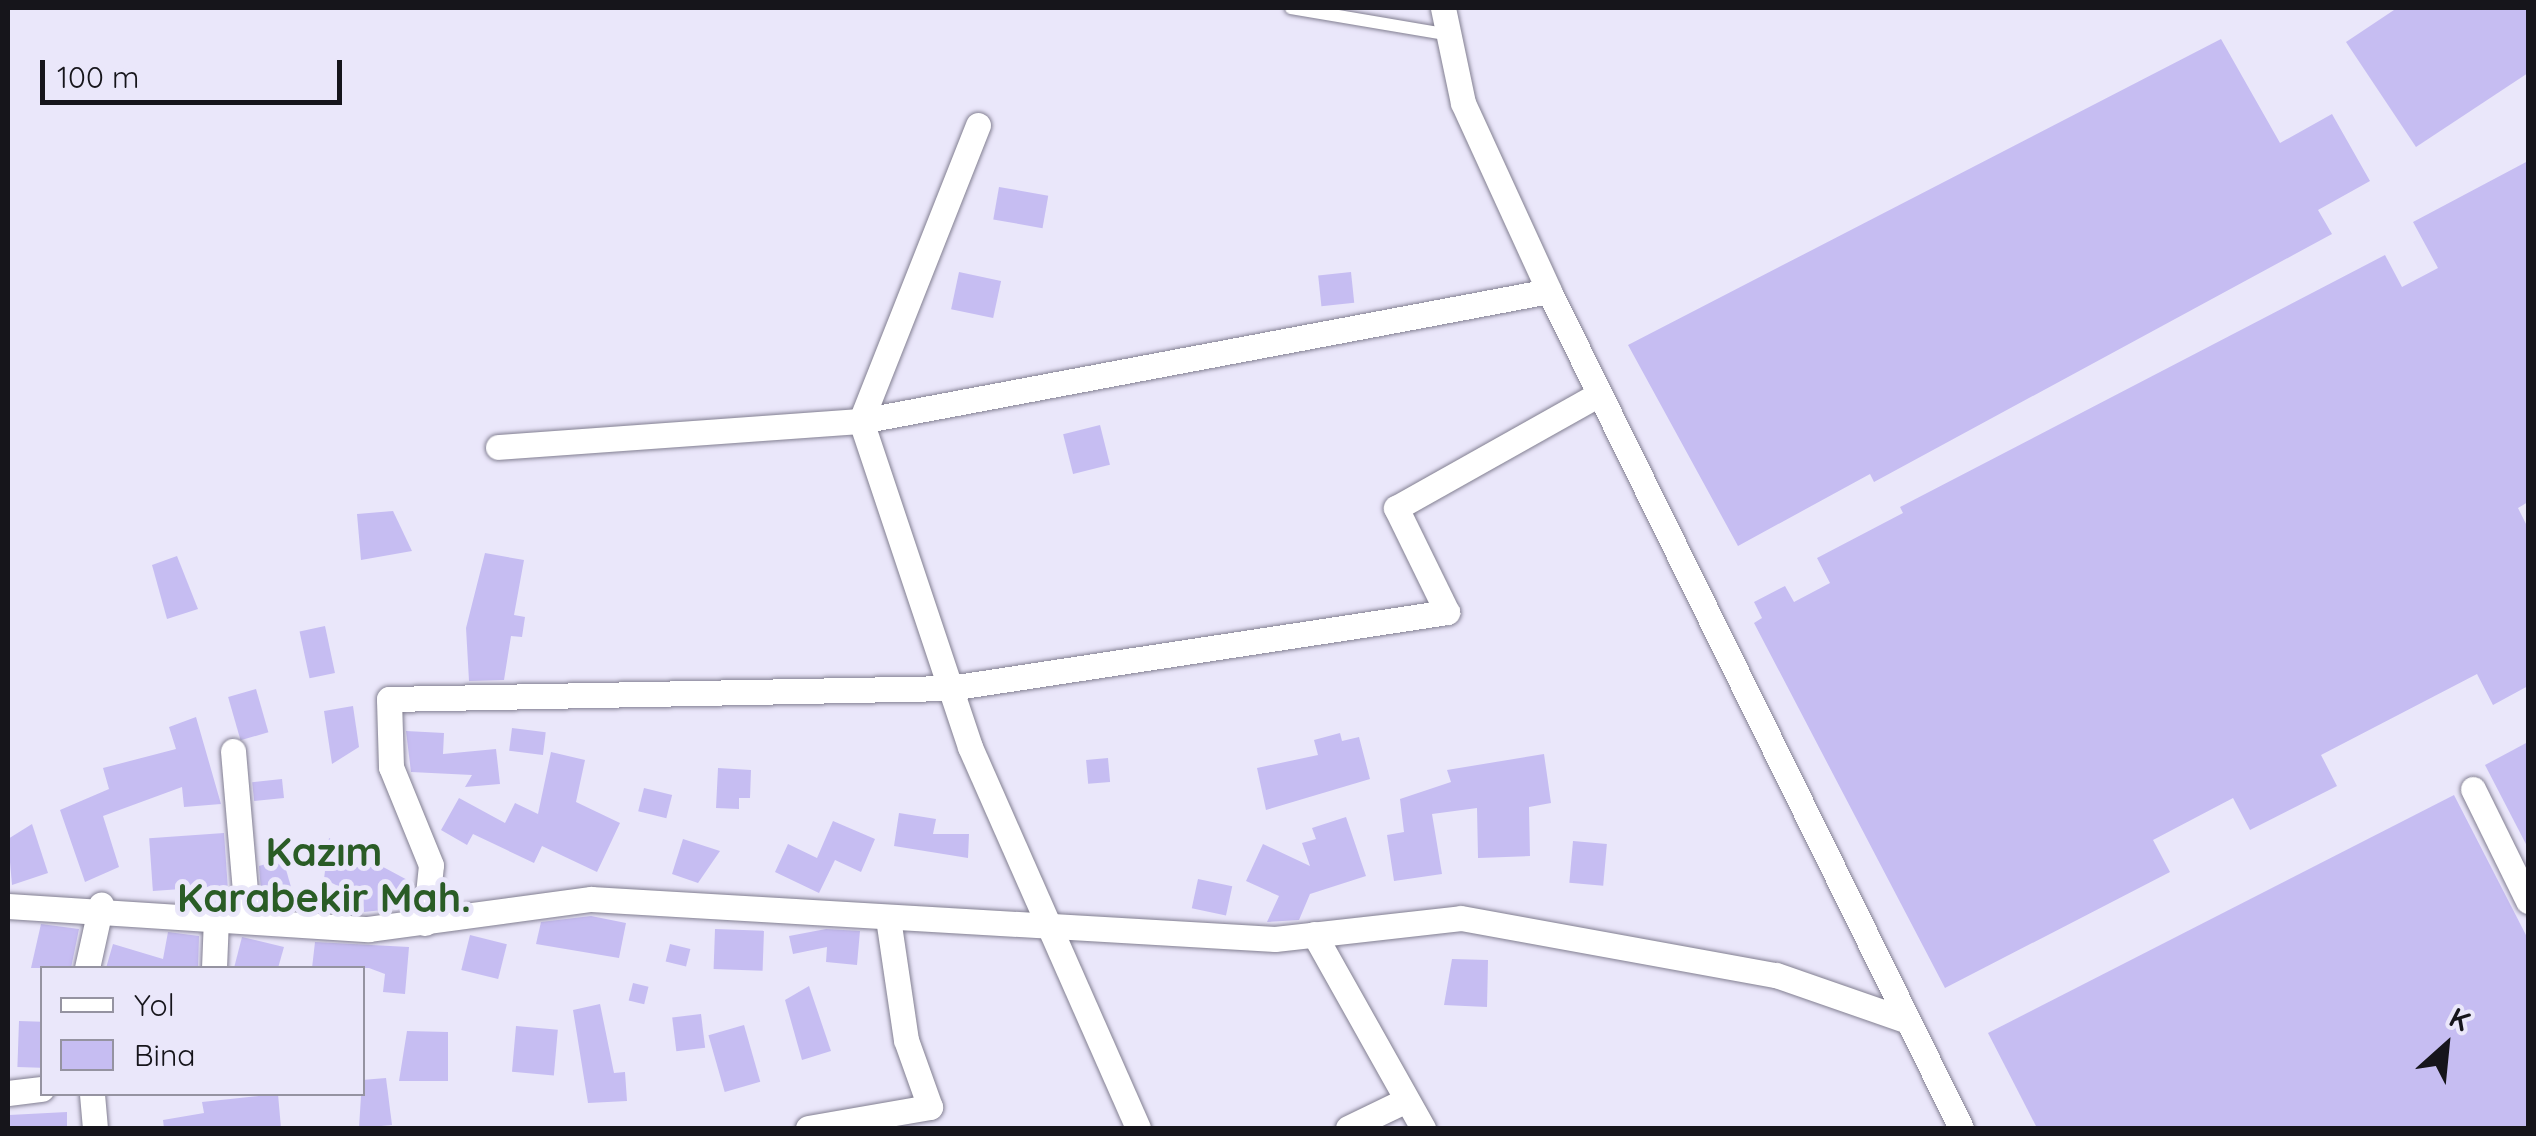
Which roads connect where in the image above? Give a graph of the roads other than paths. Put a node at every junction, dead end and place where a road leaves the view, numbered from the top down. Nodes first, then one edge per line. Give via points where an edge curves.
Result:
1 (1292, 8) edge
2 (1442, 8) edge
3 (1444, 34) junction
4 (978, 125) dead end
5 (1549, 291) junction
6 (1599, 394) junction
7 (862, 422) junction
8 (498, 447) dead end
9 (950, 688) junction
10 (233, 751) dead end
11 (2473, 789) dead end
12 (2528, 901) edge
13 (101, 905) junction
14 (8, 906) edge
15 (247, 915) junction
16 (216, 918) junction
17 (888, 918) junction
18 (425, 923) junction
19 (1058, 930) junction
20 (1314, 934) junction
21 (87, 966) edge
22 (214, 966) edge
23 (1905, 1020) junction
24 (40, 1089) edge
25 (8, 1094) edge
26 (92, 1096) edge
27 (1404, 1100) junction
28 (935, 1118) edge
29 (95, 1128) edge
30 (808, 1128) edge
31 (1138, 1128) edge
32 (1348, 1128) edge
33 (1423, 1128) edge
34 (1961, 1128) edge

1 - 3 lane
2 - 3 street
3 - 5 street via 1463,103
4 - 7 street
5 - 6 street
5 - 7 street
6 - 9 street via 1396,508 1447,612
6 - 23 street
7 - 8 street
7 - 9 street
9 - 18 street via 389,698 391,766 431,865
9 - 19 street
10 - 15 street
11 - 12 street
13 - 14 street
13 - 16 street
13 - 21 street
15 - 16 street
15 - 18 street via 368,928
16 - 22 street
17 - 18 street via 591,899
17 - 19 street
17 - 28 street via 906,1040
19 - 20 street
19 - 31 street
20 - 23 street via 1461,918 1582,933 1776,975
20 - 27 street
23 - 34 street
24 - 25 street
26 - 29 street
27 - 32 street
27 - 33 street
28 - 30 street

